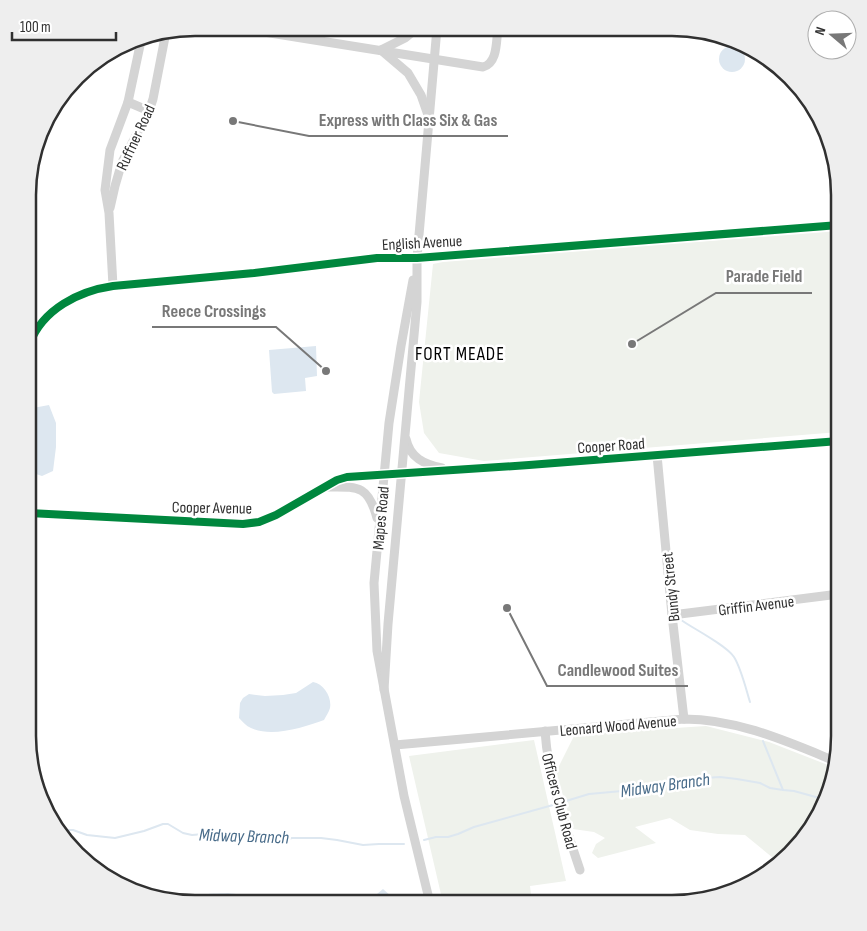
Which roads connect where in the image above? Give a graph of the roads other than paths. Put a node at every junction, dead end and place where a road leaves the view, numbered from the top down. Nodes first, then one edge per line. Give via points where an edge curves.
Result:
1 (291, 36) edge
2 (407, 36) edge
3 (436, 36) edge
4 (497, 36) edge
5 (165, 39) edge
6 (140, 46) edge
7 (381, 50) junction
8 (434, 58) junction
9 (128, 102) junction
10 (149, 111) junction
11 (429, 120) junction
12 (109, 157) junction
13 (122, 162) junction
14 (110, 213) junction
15 (830, 226) edge
16 (417, 258) junction
17 (113, 286) junction
18 (36, 330) edge
19 (404, 434) junction
20 (830, 442) edge
21 (657, 455) junction
22 (452, 471) junction
23 (401, 474) junction
24 (384, 475) junction
25 (323, 487) junction
26 (37, 513) edge
27 (380, 526) junction
28 (830, 595) edge
29 (672, 616) junction
30 (384, 690) junction
31 (684, 719) junction
32 (544, 731) junction
33 (394, 745) junction
34 (829, 758) edge
35 (580, 870) dead end
36 (428, 894) edge

1 - 7 street
2 - 7 street
3 - 8 street, Mapes Road
4 - 8 street via 494,57 487,65
5 - 10 street, Ruffner Road
6 - 9 street, Ruffner Road
7 - 8 street
7 - 11 street via 408,73
8 - 11 street, Mapes Road
9 - 10 street
9 - 12 street, Ruffner Road
10 - 13 street, Ruffner Road
11 - 16 street, Mapes Road
12 - 13 street
12 - 14 street, Ruffner Road via 105,190
13 - 14 street, Ruffner Road
14 - 17 street, Ruffner Road
15 - 16 street, English Avenue
16 - 17 street, English Avenue via 377,258
16 - 19 street, Mapes Road via 417,302
16 - 24 street, Mapes Road via 400,346
17 - 18 street, English Avenue via 96,288 68,300
19 - 22 street via 406,443 419,460
19 - 23 street, Mapes Road
20 - 21 street, Cooper Road
21 - 22 street, Cooper Road
21 - 29 street, Bundy Street
22 - 23 street, Cooper Road
23 - 24 street, Cooper Road
23 - 30 street, Mapes Road
24 - 25 street, Cooper Avenue via 347,477
24 - 27 street, Mapes Road
25 - 26 street, Cooper Avenue via 276,515 260,522 243,524
25 - 27 street via 355,487 364,492 371,500
27 - 30 street, Mapes Road via 374,583 377,651
28 - 29 street, Griffin Avenue
29 - 31 street, Bundy Street
30 - 33 street, Mapes Road
31 - 32 street, Leonard Wood Avenue
31 - 34 street, Leonard Wood Avenue via 739,726
32 - 33 street, Leonard Wood Avenue
32 - 35 street, Officers Club Road via 550,770
33 - 36 street, Mapes Road

